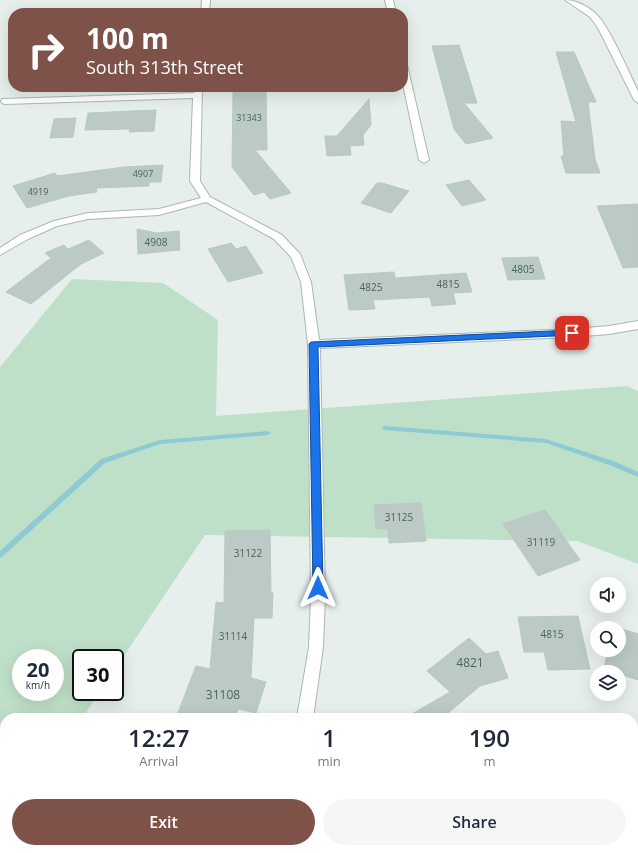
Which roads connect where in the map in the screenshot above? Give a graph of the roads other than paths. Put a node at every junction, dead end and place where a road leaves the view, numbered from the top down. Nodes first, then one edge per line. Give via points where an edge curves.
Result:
1 (569, 0) edge
2 (408, 88) edge
3 (179, 92) edge
4 (198, 92) edge
5 (638, 100) edge
6 (5, 101) dead end
7 (424, 160) dead end
8 (207, 198) junction
9 (0, 252) edge
10 (638, 325) edge
11 (314, 344) junction
12 (306, 713) edge

1 - 5 street via 592,15 602,28
2 - 7 street
3 - 6 street
4 - 8 street via 195,181
8 - 9 street via 159,212 88,216 54,224 24,237
8 - 11 street via 278,237 296,256 306,282
10 - 11 street via 572,333
11 - 12 street via 318,543 316,646

